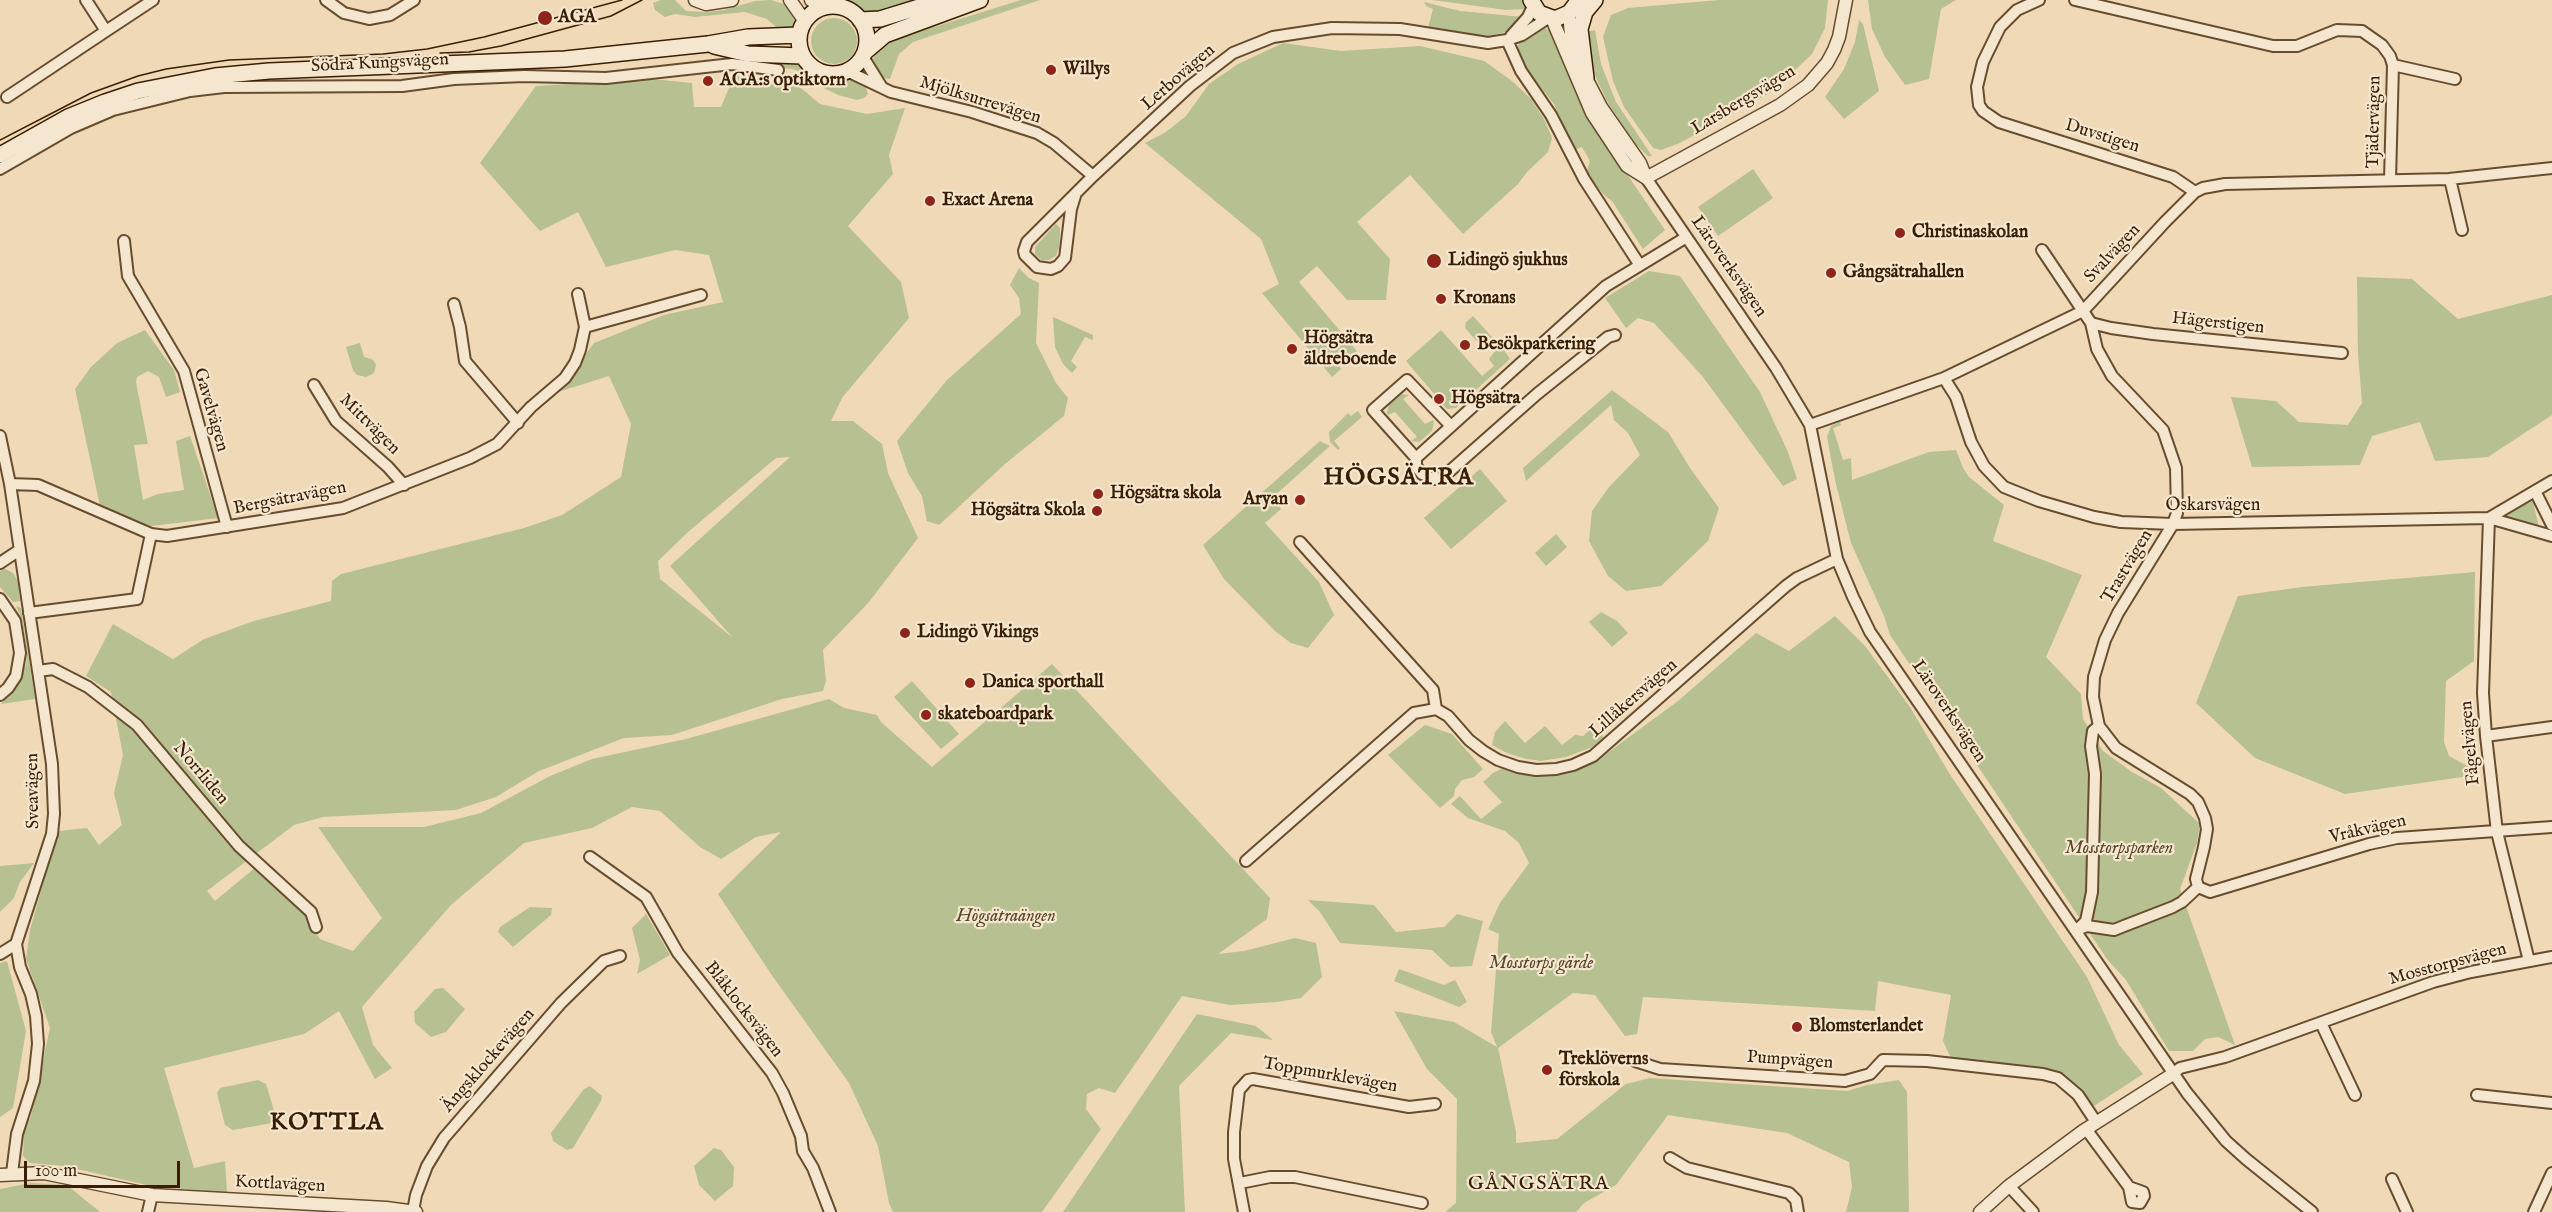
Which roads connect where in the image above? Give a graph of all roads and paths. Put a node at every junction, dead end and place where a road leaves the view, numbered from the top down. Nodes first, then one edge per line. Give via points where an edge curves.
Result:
1 (86, 0) edge
2 (153, 0) edge
3 (326, 0) edge
4 (414, 0) edge
5 (695, 0) edge
6 (732, 0) edge
7 (790, 0) edge
8 (956, 0) edge
9 (980, 0) edge
10 (1594, 0) edge
11 (1846, 0) edge
12 (2039, 0) edge
13 (2075, 0) edge
14 (1532, 3) edge
15 (817, 4) edge
16 (1575, 4) edge
17 (1550, 18) junction
18 (804, 20) junction
19 (860, 20) junction
20 (106, 31) junction
21 (799, 35) junction
22 (1506, 40) junction
23 (708, 44) junction
24 (863, 54) junction
25 (802, 56) junction
26 (2393, 65) junction
27 (778, 70) dead end
28 (848, 71) junction
29 (1586, 78) junction
30 (2455, 79) dead end
31 (881, 86) junction
32 (7, 97) dead end
33 (0, 155) edge
34 (2552, 168) edge
35 (0, 169) edge
36 (1093, 176) junction
37 (1646, 178) junction
38 (2450, 179) junction
39 (2391, 180) junction
40 (2195, 192) junction
41 (1075, 196) junction
42 (2462, 230) dead end
43 (1685, 238) junction
44 (124, 241) dead end
45 (2042, 250) dead end
46 (1639, 264) junction
47 (578, 294) dead end
48 (701, 295) dead end
49 (454, 304) dead end
50 (2083, 311) junction
51 (2091, 323) junction
52 (585, 327) junction
53 (1615, 335) dead end
54 (2342, 353) dead end
55 (1944, 378) junction
56 (314, 386) dead end
57 (518, 423) junction
58 (1450, 425) junction
59 (1810, 425) junction
60 (0, 436) edge
61 (1416, 458) junction
62 (2552, 481) edge
63 (10, 484) junction
64 (404, 485) junction
65 (2535, 491) junction
66 (2489, 518) junction
67 (2173, 524) junction
68 (2552, 525) edge
69 (227, 527) junction
70 (151, 534) junction
71 (2552, 536) edge
72 (1300, 542) dead end
73 (18, 551) junction
74 (1838, 559) junction
75 (0, 563) edge
76 (0, 598) edge
77 (29, 613) junction
78 (38, 671) junction
79 (0, 695) edge
80 (1436, 709) junction
81 (2099, 726) junction
82 (2552, 727) edge
83 (2486, 736) junction
84 (2552, 827) edge
85 (2497, 832) junction
86 (590, 857) dead end
87 (1246, 861) dead end
88 (2198, 887) junction
89 (316, 927) dead end
90 (2076, 931) junction
91 (16, 944) junction
92 (0, 954) edge
93 (620, 956) dead end
94 (2552, 957) edge
95 (2529, 960) junction
96 (2321, 1023) junction
97 (1635, 1061) dead end
98 (2173, 1074) junction
99 (2355, 1095) dead end
100 (2477, 1095) dead end
101 (2552, 1103) edge
102 (1435, 1104) dead end
103 (2091, 1126) junction
104 (1670, 1158) dead end
105 (2552, 1173) edge
106 (6, 1174) edge
107 (2392, 1179) dead end
108 (1240, 1183) junction
109 (2009, 1186) junction
110 (2129, 1187) dead end
111 (152, 1195) junction
112 (1422, 1203) dead end
113 (148, 1212) edge
114 (415, 1212) edge
115 (830, 1212) edge
116 (1244, 1212) edge
117 (1798, 1212) edge
118 (1980, 1212) edge
119 (2033, 1212) edge
120 (2312, 1212) edge
121 (2406, 1212) edge
122 (2534, 1212) edge

1 - 20 street
2 - 20 street
3 - 4 street via 344,13 369,19 390,15
5 - 6 street via 706,4
7 - 18 street
8 - 19 main road via 880,19
9 - 24 main road via 885,35
10 - 29 main road via 1580,29
11 - 37 street, Larsbergsvägen via 1834,50 1808,85 1771,110
12 - 40 street, Duvstigen via 2007,18 2000,27 1983,62 1977,87 1983,111 1996,121 2174,177
13 - 26 street, Tjädervägen via 2272,46 2297,46 2337,30 2362,30 2382,45
14 - 17 main road via 1539,13
14 - 22 street via 1518,29
15 - 18 main road
15 - 19 main road via 845,8
16 - 17 main road via 1560,18
16 - 29 street, Läroverksvägen via 1571,35
17 - 22 street, Lerbovägen
17 - 37 street, Läroverksvägen via 1592,113 1627,166
18 - 21 main road
19 - 24 main road via 867,35
20 - 32 street
21 - 23 main road, Södra Kungsvägen via 748,37
21 - 25 main road
22 - 36 street, Lerbovägen via 1488,43 1370,27 1301,31 1273,37 1233,53 1190,86
22 - 46 street via 1584,179
23 - 25 main road, Södra Kungsvägen via 748,54
23 - 33 main road, Södra Kungsvägen via 565,59 269,71 188,80 138,91 68,117
24 - 28 main road
24 - 31 street
25 - 28 main road via 815,70 825,74
26 - 30 street, Tjädervägen
26 - 39 street, Tjädervägen
27 - 35 street, Södra Kungsvägen via 732,64 606,78 524,76 402,86 224,87 190,91 113,110 71,128
28 - 31 street, Mjölksurrevägen
29 - 37 street, Läroverksvägen
31 - 36 street, Mjölksurrevägen via 1037,133
34 - 38 street
36 - 41 street, Lerbovägen
37 - 43 street, Läroverksvägen
38 - 39 street
38 - 42 street
39 - 40 street via 2225,184
40 - 50 street, Svalvägen
41 - 41 street, Lerbovägen via 1028,242 1025,255 1037,267 1051,269 1065,258
43 - 46 street
43 - 59 street, Läroverksvägen via 1776,368
44 - 69 street, Gavelvägen via 128,276 184,371
45 - 50 street, Trastvägen
46 - 58 street via 1606,286
47 - 52 street, Bergsätravägen
48 - 52 street
49 - 57 street via 465,361
50 - 51 street, Trastvägen
50 - 55 street, Svalvägen
51 - 54 street, Hägerstigen via 2153,334
51 - 67 street, Trastvägen via 2097,349 2112,376 2163,430 2171,449 2176,468 2177,513
52 - 57 street, Bergsätravägen via 580,350 565,378
53 - 61 street via 1537,394 1442,478 1422,474
55 - 59 street, Svalvägen
55 - 67 street, Oskarsvägen via 1956,397 1984,466 2004,487 2094,517
56 - 64 street, Mittvägen via 336,421
57 - 64 street, Bergsätravägen via 497,444
58 - 61 street
58 - 61 street via 1407,380 1373,410
59 - 74 street, Läroverksvägen
60 - 63 street, Sveavägen
62 - 65 street
63 - 70 street, Bergsätravägen via 38,485
63 - 73 street, Sveavägen
64 - 69 street, Bergsätravägen via 343,508
65 - 66 street
65 - 68 street
66 - 67 street, Oskarsvägen
66 - 71 street, Oskarsvägen
66 - 83 street, Fågelvägen via 2483,693
67 - 81 street, Trastvägen via 2118,613 2098,658 2093,696
69 - 70 street, Bergsätravägen via 189,534
70 - 77 street via 137,599
72 - 80 street, Lillåkersvägen via 1433,690
73 - 75 street
73 - 77 street, Sveavägen
74 - 80 street, Lillåkersvägen via 1786,586 1606,746 1574,765 1536,770 1498,760
74 - 90 street, Läroverksvägen via 1870,632
76 - 79 street via 15,621 20,653 16,676
77 - 78 street, Sveavägen
78 - 89 street, Norrliden via 53,669 88,687 137,725 239,846 311,912
78 - 91 street, Sveavägen via 52,764 54,814 52,834
80 - 87 street via 1414,713
81 - 88 street, Trastvägen via 2116,748 2198,802 2207,829 2196,879
81 - 90 street via 2093,731 2091,746 2095,774 2092,892 2086,921
82 - 83 street
83 - 85 street, Fågelvägen
84 - 85 street, Vråkvägen
85 - 88 street, Vråkvägen via 2397,838 2210,892
85 - 95 street, Fågelvägen
86 - 115 street, Blåklocksvägen via 646,897 678,953 772,1073
88 - 90 street via 2173,907 2114,930 2087,926
90 - 98 street, Läroverksvägen
91 - 92 street
91 - 106 street, Sveavägen via 33,1005 38,1044 34,1081
93 - 114 street, Ängsklockevägen via 604,962 561,1004 444,1138 426,1166
94 - 95 street, Mosstorpsvägen
95 - 96 street, Mosstorpsvägen via 2433,982
96 - 98 street, Mosstorpsvägen via 2180,1068
96 - 99 street
97 - 103 street, Pumpvägen via 1660,1069 1845,1081 1870,1074 1883,1060 2043,1074 2058,1078 2078,1095
98 - 103 street
98 - 120 street, Läroverksvägen via 2226,1141
100 - 101 street
102 - 108 street, Toppmurklevägen via 1409,1107 1248,1080 1239,1090 1234,1132 1234,1159
103 - 109 street
103 - 110 street
104 - 117 street via 1687,1168 1789,1193 1796,1200
105 - 122 street
106 - 111 street, Kottlavägen via 62,1175
107 - 121 street
108 - 112 street via 1295,1177
108 - 116 street, Toppmurklevägen
109 - 118 street
109 - 119 street
111 - 113 street
111 - 114 street, Kottlavägen

